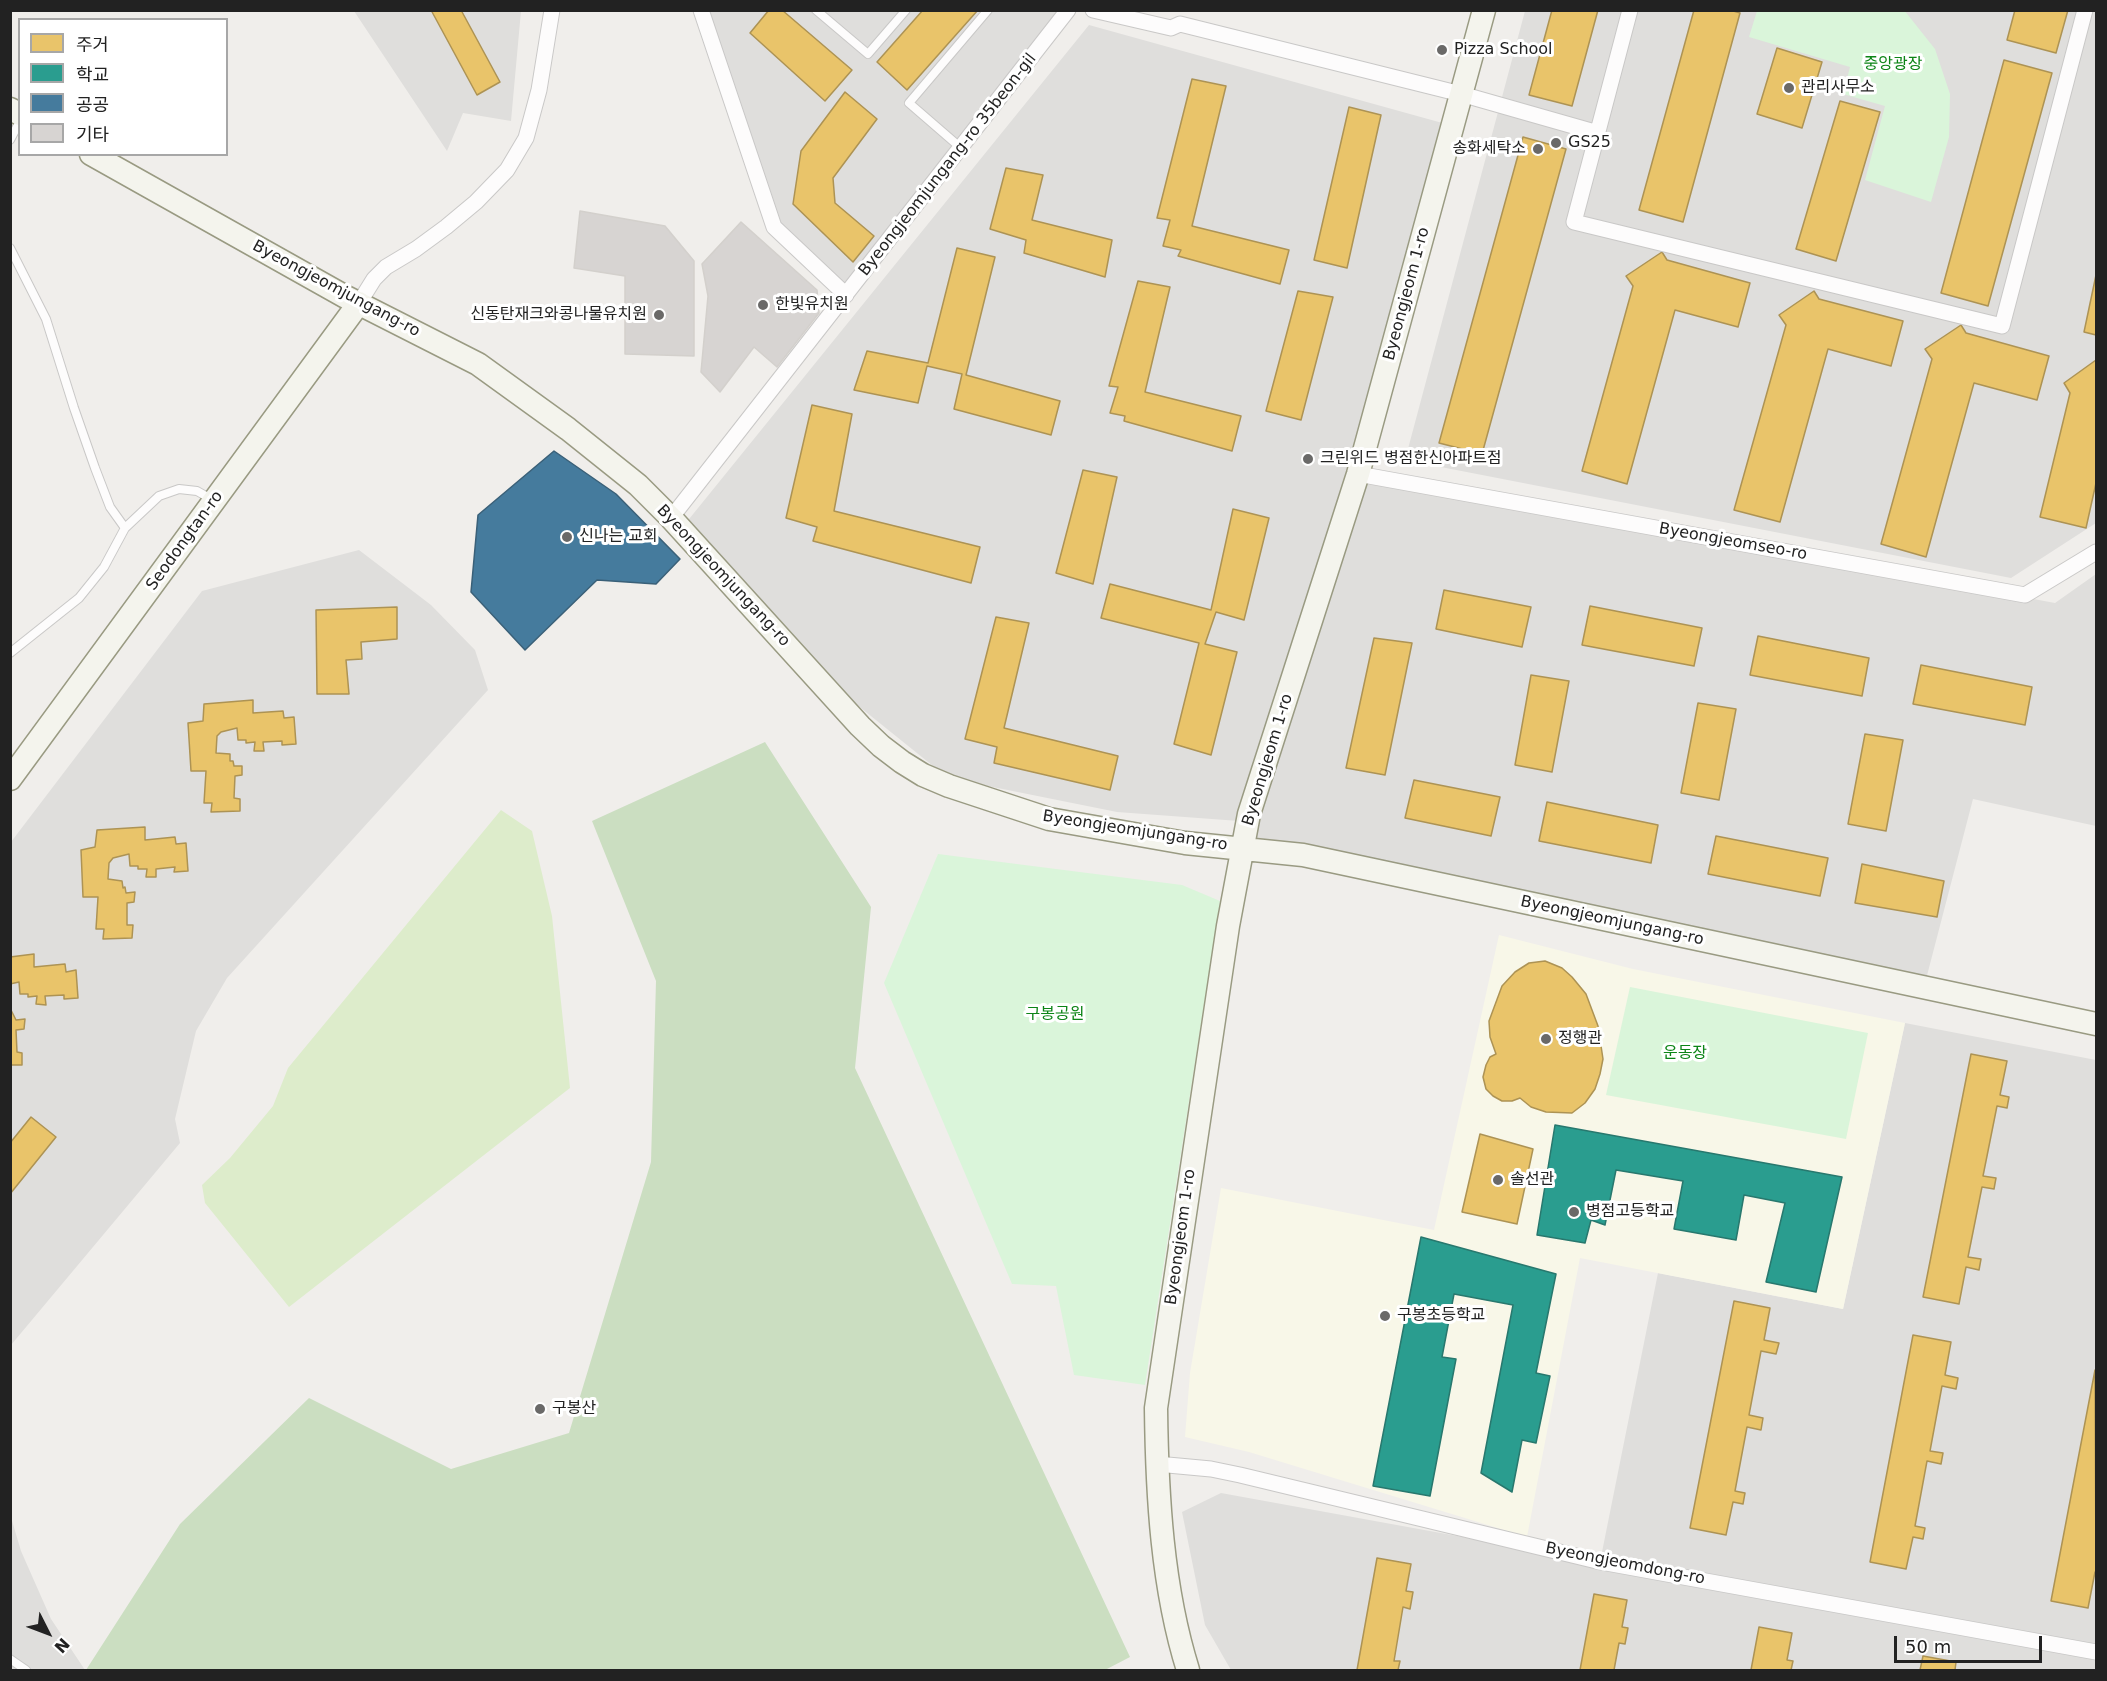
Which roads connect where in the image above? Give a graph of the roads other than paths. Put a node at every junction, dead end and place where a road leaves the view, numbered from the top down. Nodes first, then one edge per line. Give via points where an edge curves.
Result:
1 (552, 10) edge
2 (701, 10) edge
3 (816, 10) edge
4 (906, 10) edge
5 (988, 10) edge
6 (1068, 10) edge
7 (1093, 10) edge
8 (1484, 10) edge
9 (1630, 10) edge
10 (2085, 10) edge
11 (1461, 94) junction
12 (18, 125) edge
13 (1598, 133) junction
14 (10, 140) edge
15 (961, 148) junction
16 (95, 156) edge
17 (10, 248) edge
18 (846, 295) junction
19 (359, 303) junction
20 (1358, 474) junction
21 (214, 500) junction
22 (671, 518) junction
23 (125, 528) junction
24 (2097, 552) edge
25 (10, 653) edge
26 (10, 779) edge
27 (1242, 848) junction
28 (2097, 1024) edge
29 (1157, 1464) junction
30 (2097, 1652) edge
31 (10, 1659) edge
32 (26, 1671) edge
33 (1188, 1671) edge

1 - 19 street via 539,90 526,138 507,170 446,227 386,267
2 - 18 street via 774,228
3 - 4 lane via 868,54
5 - 15 lane via 909,103
6 - 15 street, Byeongjeomjungang-ro 35beon-gil
7 - 11 street via 1170,28 1180,24
8 - 11 street, Byeongjeom 1-ro
9 - 13 street
10 - 13 street via 2002,326 1574,222
11 - 13 street
11 - 20 street, Byeongjeom 1-ro
12 - 14 lane
15 - 18 street, Byeongjeomjungang-ro 35beon-gil
16 - 19 street, Byeongjeomjungang-ro
17 - 23 lane via 46,319 95,468 110,507
18 - 22 street, Byeongjeomjungang-ro 35beon-gil
19 - 21 street, Seodongtan-ro
19 - 22 street, Byeongjeomjungang-ro via 478,364 568,429 638,485
20 - 24 street, Byeongjeomseo-ro via 2025,595
20 - 27 street, Byeongjeom 1-ro via 1249,814
21 - 23 lane via 196,491 179,489 159,496
21 - 26 street, Seodongtan-ro
22 - 27 street, Byeongjeomjungang-ro via 860,726 923,775 1049,819 1185,843
23 - 25 lane via 104,567 79,598
27 - 28 street, Byeongjeomjungang-ro via 1303,855
27 - 29 street, Byeongjeom 1-ro via 1156,1408
29 - 30 street, Byeongjeomdong-ro via 1211,1469 1601,1562
29 - 33 street, Byeongjeom 1-ro via 1176,1635
31 - 32 lane

